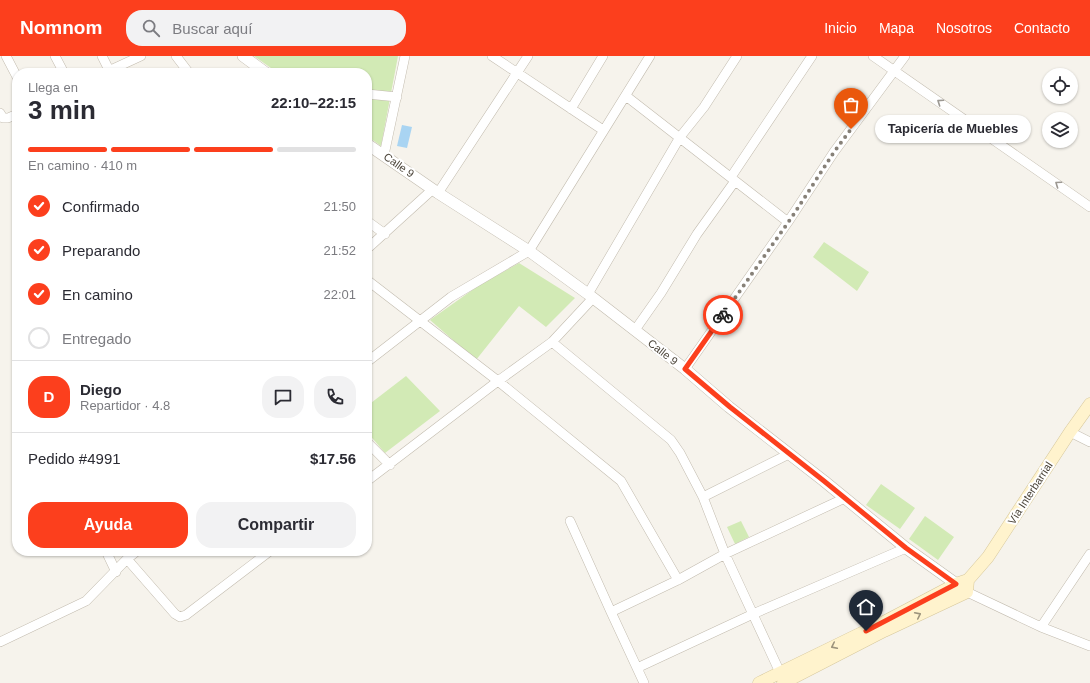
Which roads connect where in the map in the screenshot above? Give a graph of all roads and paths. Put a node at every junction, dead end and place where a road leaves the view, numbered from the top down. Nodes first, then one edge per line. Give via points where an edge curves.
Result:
1 (6, 56) edge
2 (55, 56) edge
3 (102, 56) edge
4 (141, 56) edge
5 (176, 56) edge
6 (405, 56) edge
7 (492, 56) edge
8 (528, 56) edge
9 (603, 56) edge
10 (650, 56) edge
11 (736, 56) edge
12 (812, 56) edge
13 (873, 56) edge
14 (905, 56) edge
15 (245, 57) edge
16 (12, 68) edge
17 (61, 68) edge
18 (105, 68) edge
19 (115, 68) edge
20 (185, 68) edge
21 (259, 68) edge
22 (894, 71) junction
23 (518, 73) junction
24 (372, 95) edge
25 (626, 96) junction
26 (396, 97) junction
27 (571, 109) junction
28 (0, 113) edge
29 (12, 116) edge
30 (603, 130) junction
31 (680, 137) junction
32 (372, 148) edge
33 (384, 155) junction
34 (733, 179) junction
35 (436, 191) junction
36 (1090, 206) edge
37 (788, 222) junction
38 (372, 225) edge
39 (385, 234) junction
40 (372, 245) edge
41 (529, 251) junction
42 (372, 284) edge
43 (590, 296) junction
44 (420, 321) junction
45 (635, 330) junction
46 (552, 342) junction
47 (372, 358) edge
48 (685, 369) junction
49 (498, 381) junction
50 (1090, 404) edge
51 (1070, 432) junction
52 (1090, 442) edge
53 (372, 447) edge
54 (789, 454) junction
55 (390, 465) junction
56 (372, 478) edge
57 (703, 497) junction
58 (845, 498) junction
59 (570, 521) dead end
60 (906, 548) junction
61 (725, 554) junction
62 (1090, 554) edge
63 (108, 556) edge
64 (131, 556) edge
65 (262, 556) edge
66 (127, 559) junction
67 (116, 572) junction
68 (678, 580) junction
69 (956, 584) junction
70 (967, 586) junction
71 (611, 612) junction
72 (753, 614) junction
73 (1041, 627) junction
74 (882, 628) junction
75 (0, 642) edge
76 (1090, 646) edge
77 (637, 668) junction
78 (783, 680) edge
79 (644, 683) edge
80 (759, 683) edge

1 - 16 street
2 - 17 street
3 - 18 street
4 - 19 street
5 - 20 street
6 - 26 street
7 - 23 street
8 - 23 street
9 - 27 street
10 - 25 street
11 - 31 street via 704,107
12 - 34 street
13 - 22 street
14 - 22 street
15 - 21 street
36 -> 22 street
22 - 37 street via 834,152
23 - 27 street
23 - 35 street
24 - 26 street
25 - 30 street
25 - 31 street
26 - 33 street
27 - 30 street
28 - 29 street via 3,118
30 - 41 street
31 - 34 street
31 - 43 street
32 - 33 street, Calle 9
33 - 35 street, Calle 9
34 - 37 street
34 - 45 street
35 - 39 street
35 - 41 street, Calle 9
37 - 48 street
38 - 39 street
39 - 40 street
41 - 43 street, Calle 9
41 - 44 street via 451,297
42 - 44 street
43 - 45 street, Calle 9
43 - 46 street
44 - 47 street
44 - 49 street
45 - 48 street, Calle 9
46 - 49 street
46 - 57 street via 671,440
48 - 54 street, Calle 9
49 - 55 street
49 - 68 street via 621,481
50 - 51 main road, Vía Interbarrial
51 - 52 street
51 - 70 main road, Vía Interbarrial
53 - 55 street
54 - 57 street
54 - 58 street, Calle 9
55 - 56 street
57 - 61 street
58 - 60 street, Calle 9
58 - 61 street
59 - 71 street
60 - 69 street, Calle 9
60 - 72 street
61 - 68 street
61 - 72 street
62 - 73 street
63 - 67 street
64 - 66 street
65 - 66 street via 180,617
66 - 67 street
67 - 75 street via 86,601
68 - 71 street
69 - 70 main road, Vía Interbarrial
69 - 74 main road, Vía Interbarrial
70 - 73 street
74 -> 70 main road, Vía Interbarrial
71 - 77 street
72 - 77 street
72 - 78 street
73 - 76 street
74 - 78 main road, Vía Interbarrial
77 - 79 street
78 - 80 main road, Vía Interbarrial

